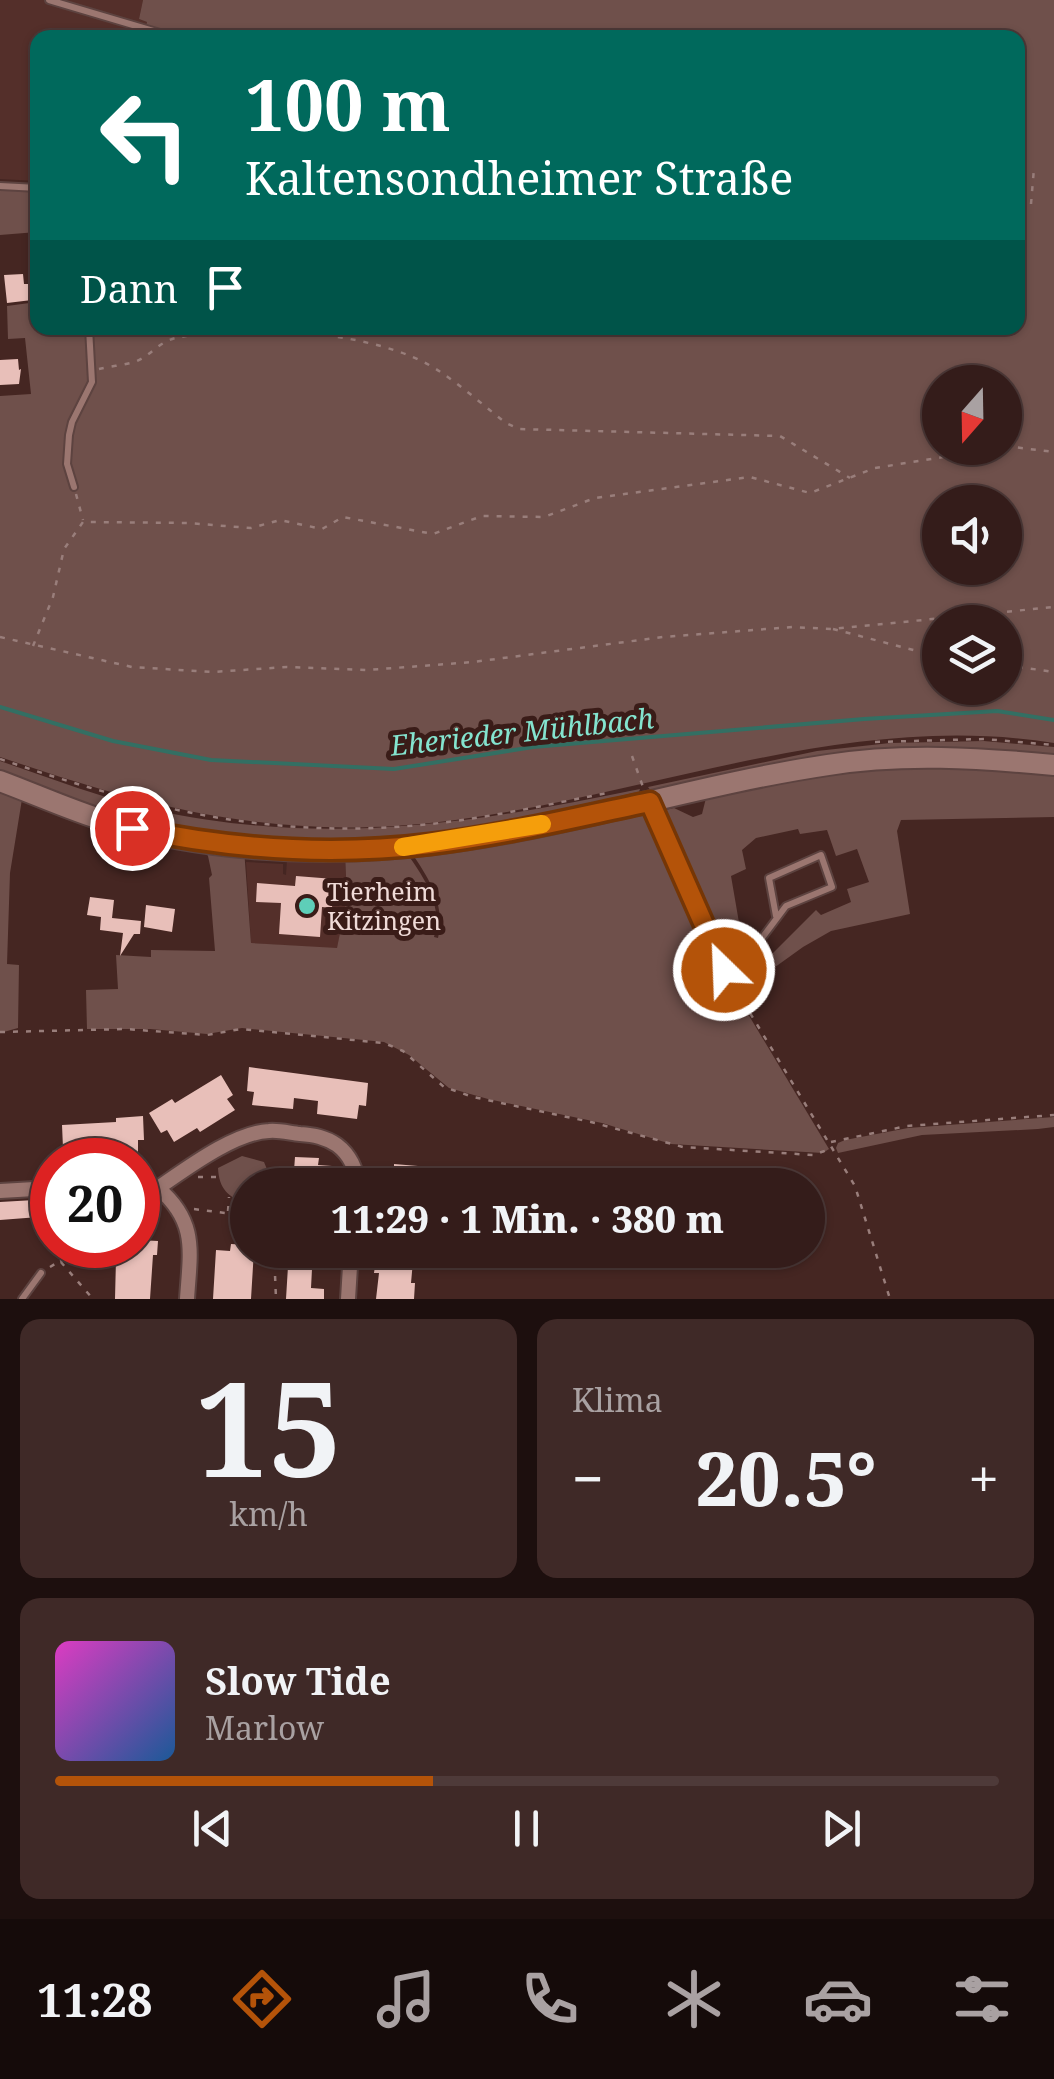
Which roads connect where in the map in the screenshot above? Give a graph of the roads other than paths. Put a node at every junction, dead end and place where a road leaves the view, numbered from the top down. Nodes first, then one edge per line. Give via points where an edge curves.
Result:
1 (49, 0) edge
2 (150, 30) edge
3 (0, 186) edge
4 (30, 188) edge
5 (90, 335) edge
6 (74, 487) road end
7 (1054, 766) edge
8 (0, 781) edge
9 (649, 790) junction
10 (776, 916) junction
11 (354, 1168) edge
12 (160, 1187) edge
13 (30, 1189) edge
14 (0, 1190) edge
15 (160, 1190) edge
16 (350, 1268) edge
17 (42, 1273) road end
18 (22, 1299) edge
19 (187, 1299) edge
20 (348, 1299) edge

1 - 2 lane
3 - 4 lane
5 - 6 lane via 92,382 69,435
7 - 9 main road via 864,760
8 - 9 main road via 132,828 302,850 460,840
9 - 10 lane via 724,970 750,954
10 - 10 lane via 832,887 821,855 769,878
11 - 12 street via 329,1140 266,1130 197,1161
13 - 14 street
15 - 19 street via 178,1208 191,1244
16 - 20 street
17 - 18 lane

